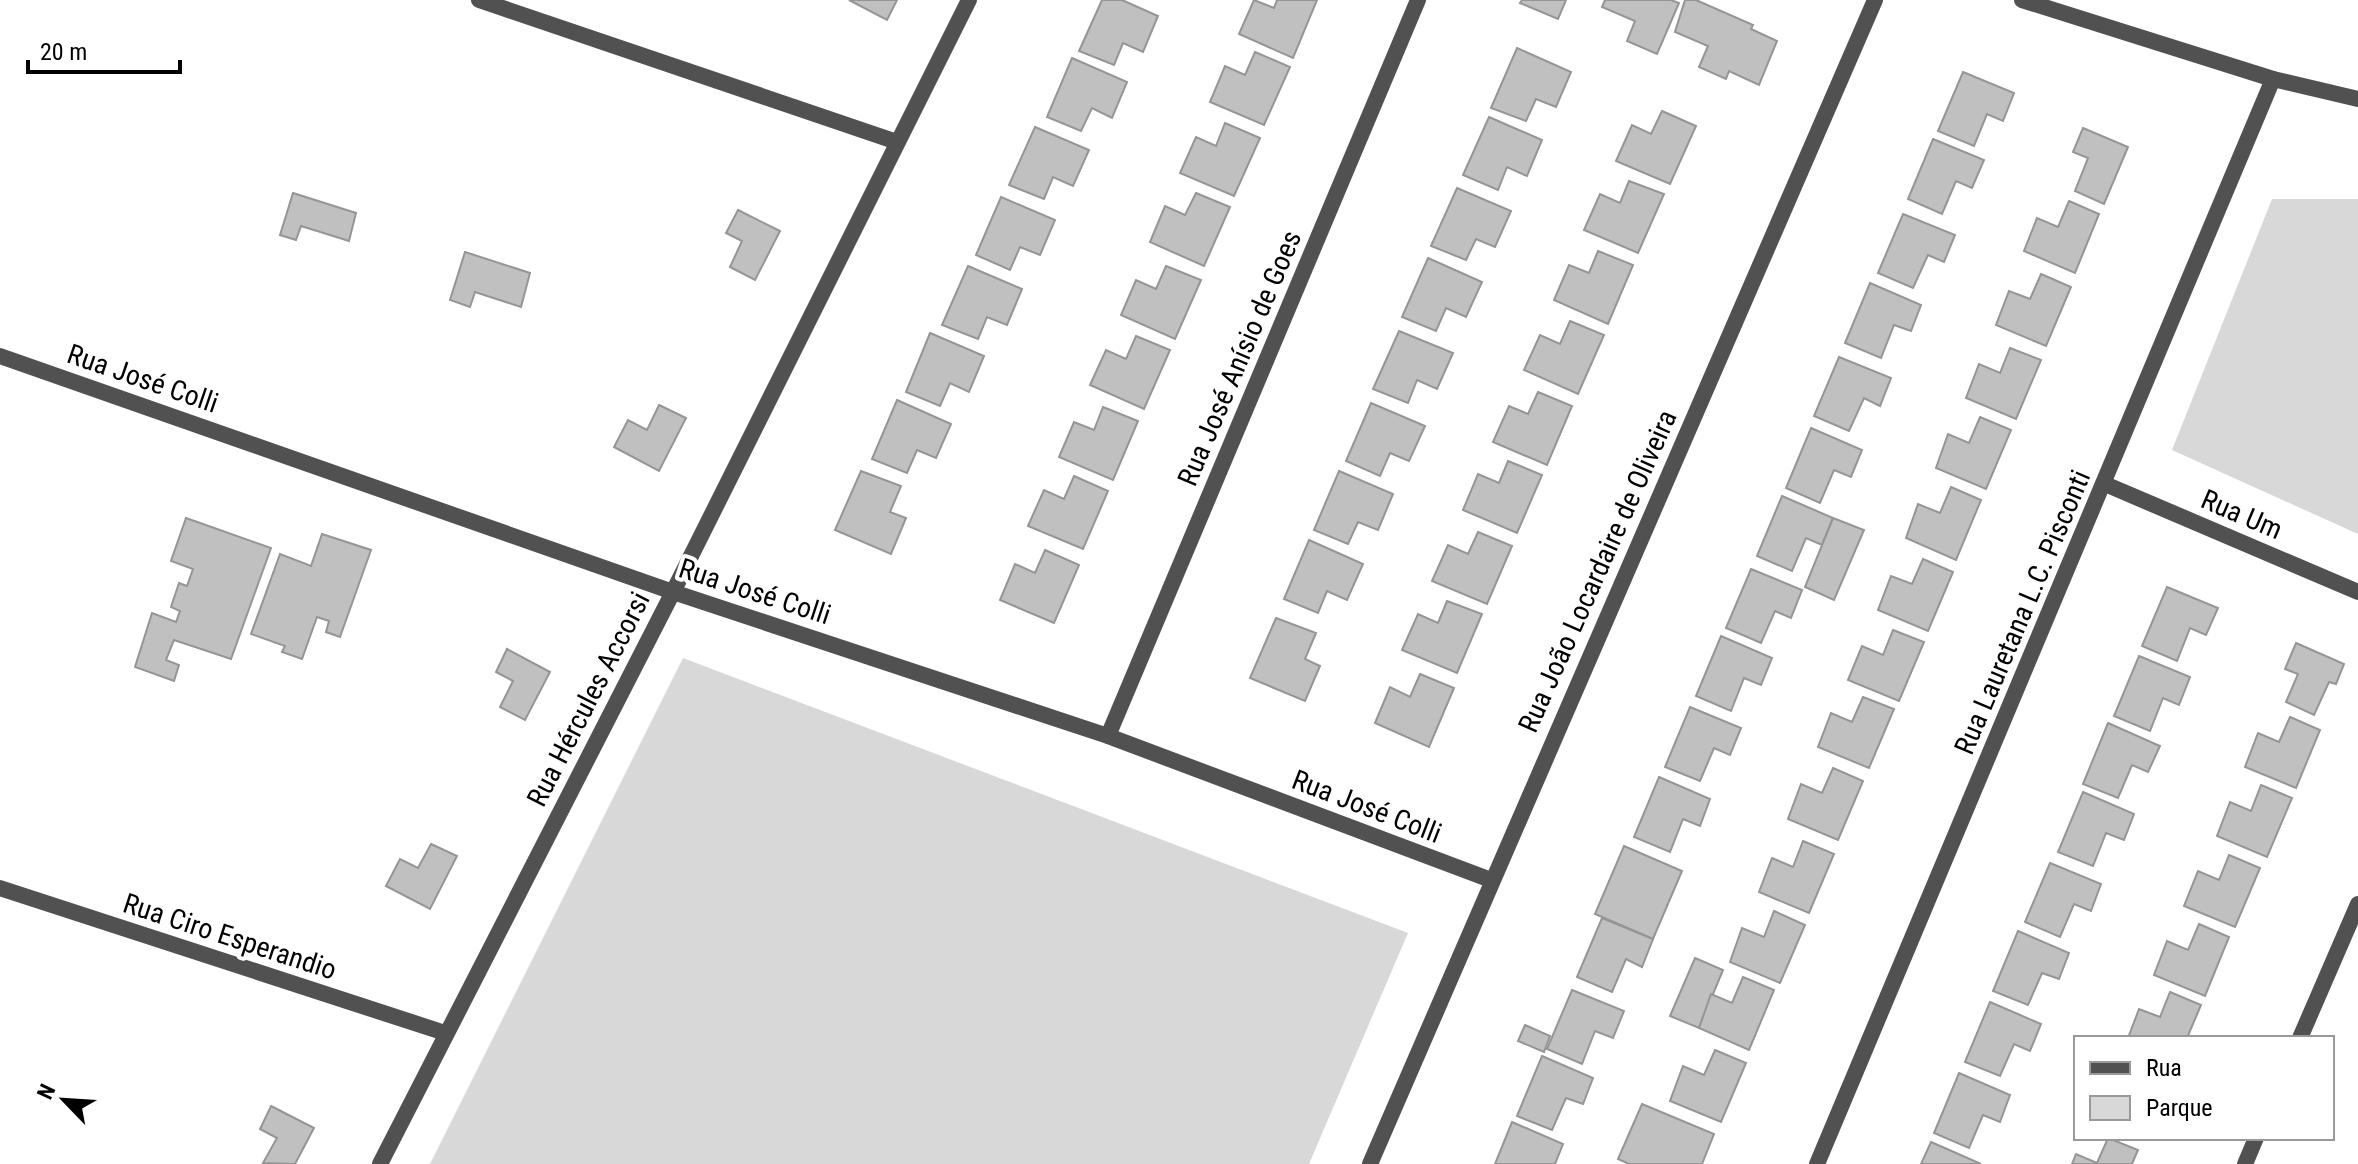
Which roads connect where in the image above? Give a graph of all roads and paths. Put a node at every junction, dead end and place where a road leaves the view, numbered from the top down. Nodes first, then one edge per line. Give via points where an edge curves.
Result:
1 (479, 0) edge
2 (969, 0) edge
3 (1418, 0) edge
4 (1875, 0) edge
5 (2022, 0) edge
6 (2273, 79) junction
7 (2358, 99) edge
8 (897, 142) junction
9 (0, 356) edge
10 (2105, 484) junction
11 (673, 592) junction
12 (2358, 592) edge
13 (1108, 736) junction
14 (1491, 880) junction
15 (0, 888) edge
16 (2358, 904) edge
17 (445, 1033) junction
18 (2301, 1036) edge
19 (2255, 1140) edge
20 (380, 1164) edge
21 (1370, 1164) edge
22 (1817, 1164) edge
23 (2245, 1164) edge

1 - 8 street
2 - 8 street, Rua Hércules Accorsi
3 - 13 street, Rua José Anísio de Goes
4 - 14 street, Rua João Locardaire de Oliveira
5 - 6 street
6 - 7 street
6 - 10 street, Rua Lauretana L.C. Pisconti
8 - 11 street, Rua Hércules Accorsi
9 - 11 street, Rua José Colli
10 - 12 street, Rua Um
10 - 22 street, Rua Lauretana L.C. Pisconti
11 - 13 street, Rua José Colli
11 - 17 street, Rua Hércules Accorsi
13 - 14 street, Rua José Colli
14 - 21 street, Rua João Locardaire de Oliveira
15 - 17 street, Rua Ciro Esperandio
16 - 18 street
17 - 20 street, Rua Hércules Accorsi
19 - 23 street

